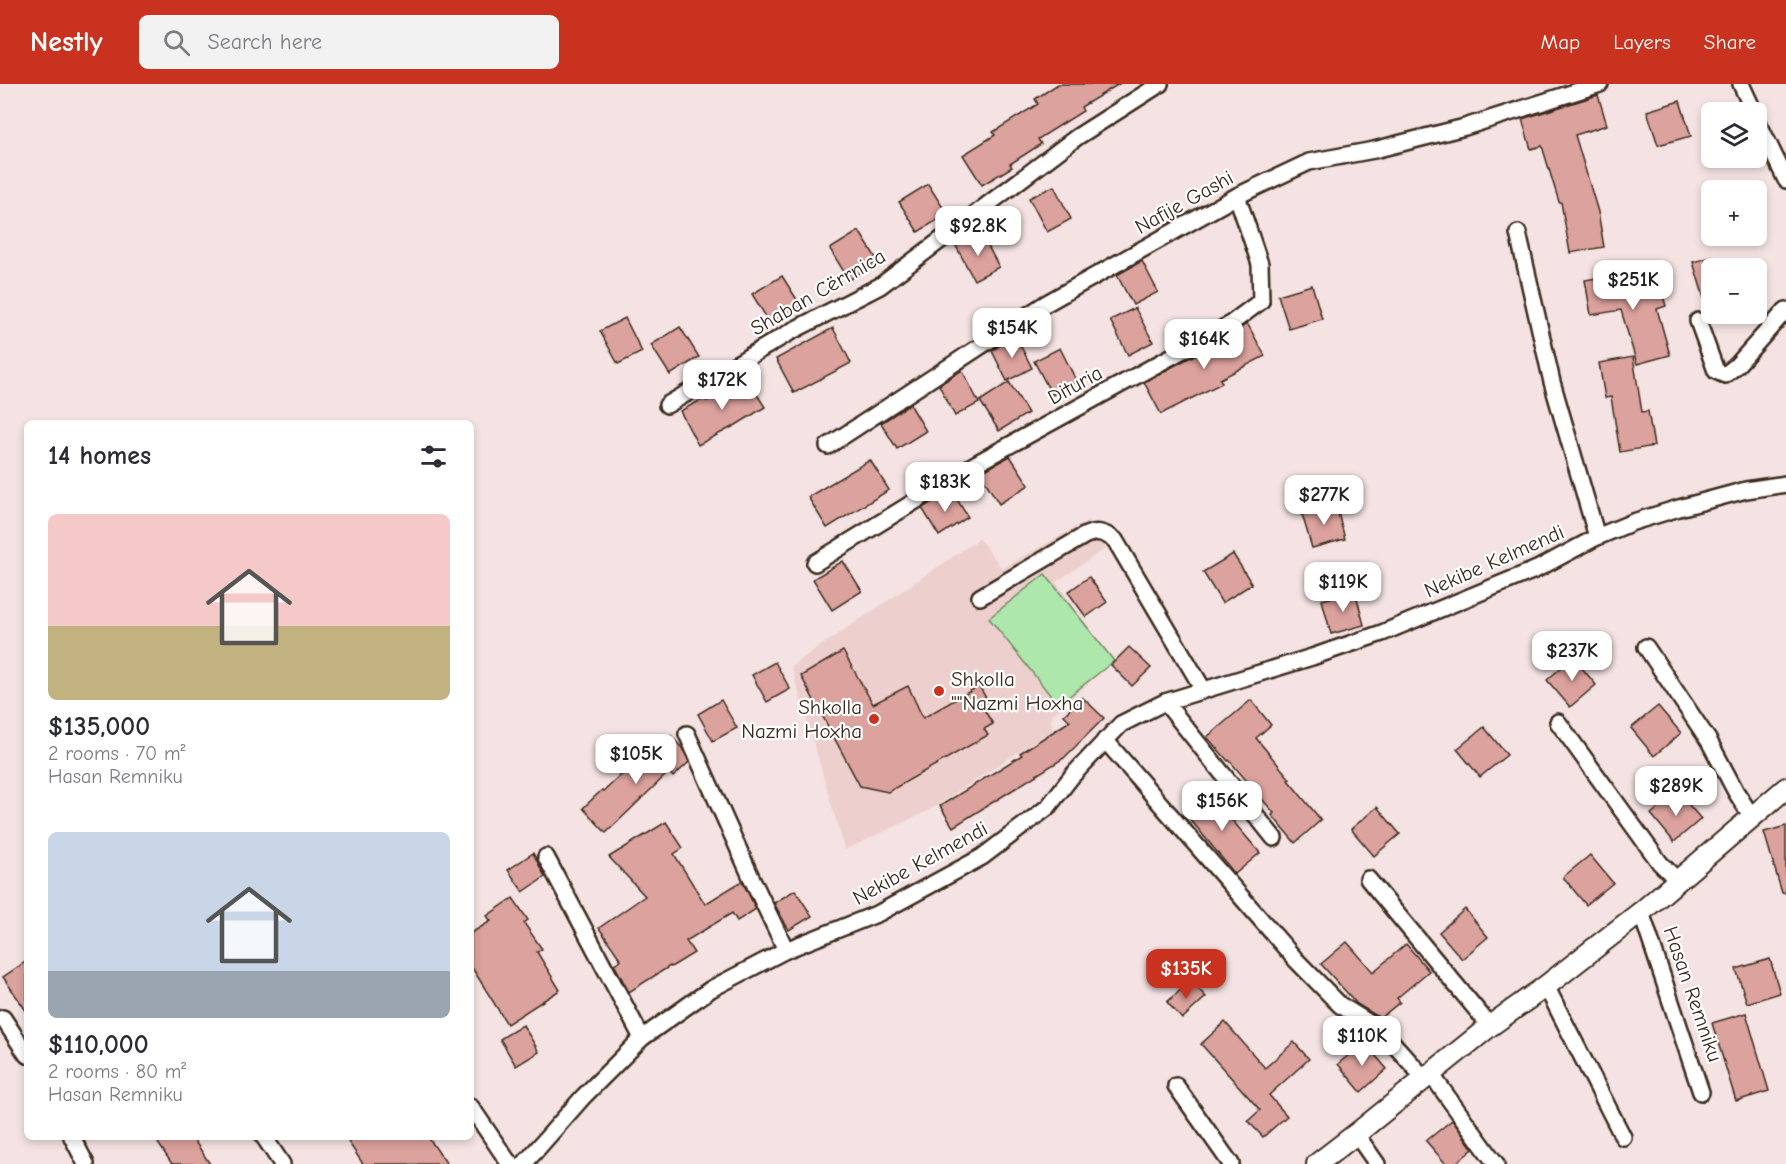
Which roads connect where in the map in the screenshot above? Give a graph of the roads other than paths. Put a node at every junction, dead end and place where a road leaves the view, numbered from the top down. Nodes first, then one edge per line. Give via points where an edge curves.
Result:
1 (1160, 84) edge
2 (1600, 84) edge
3 (1741, 84) edge
4 (1749, 102) edge
5 (1767, 141) edge
6 (1786, 180) edge
7 (1237, 196) junction
8 (1518, 233) dead end
9 (1786, 310) edge
10 (1698, 321) dead end
11 (667, 405) dead end
12 (828, 446) dead end
13 (1786, 484) edge
14 (1597, 537) junction
15 (814, 563) dead end
16 (980, 597) dead end
17 (1646, 647) dead end
18 (1203, 689) junction
19 (1165, 702) junction
20 (1558, 722) dead end
21 (687, 734) dead end
22 (1105, 740) junction
23 (1786, 788) edge
24 (1752, 817) junction
25 (1274, 838) dead end
26 (546, 857) dead end
27 (1368, 879) dead end
28 (1678, 881) junction
29 (1641, 912) junction
30 (786, 950) junction
31 (1546, 986) junction
32 (3, 1018) dead end
33 (1490, 1026) junction
34 (642, 1038) junction
35 (24, 1050) edge
36 (1428, 1076) junction
37 (1176, 1086) dead end
38 (1701, 1092) dead end
39 (474, 1111) edge
40 (1356, 1134) junction
41 (1623, 1137) dead end
42 (74, 1140) edge
43 (266, 1140) edge
44 (86, 1164) edge
45 (282, 1164) edge
46 (512, 1164) edge
47 (524, 1164) edge
48 (1231, 1164) edge
49 (1317, 1164) edge
50 (1377, 1164) edge
51 (1496, 1164) edge

1 - 11 street, Shaban Cërrnica via 1077,137 880,286 792,331
2 - 7 street, Nafije Gashi via 1465,127 1309,162
3 - 4 street
5 - 6 street
7 - 12 street, Nafije Gashi via 1045,304
7 - 15 street, Dituria via 1260,264 1261,301 1228,325 976,463
8 - 14 street, Nekibe Kelmendi via 1552,382
9 - 10 street via 1725,375 1716,371
13 - 14 street, Nekibe Kelmendi via 1679,508
14 - 18 street, Nekibe Kelmendi via 1538,569 1382,633
16 - 18 street via 1084,536 1104,533 1115,540
17 - 24 street via 1709,741
18 - 19 street, Nekibe Kelmendi
19 - 22 street, Nekibe Kelmendi via 1121,724
19 - 25 street
20 - 28 street via 1660,863
21 - 30 street
22 - 30 street, Nekibe Kelmendi via 1048,807 982,857 879,913
22 - 36 street via 1296,960 1341,1005 1382,1031
23 - 24 street, Hasan Remniku
24 - 28 street, Hasan Remniku
26 - 34 street
27 - 33 street
28 - 29 street, Hasan Remniku
29 - 31 street, Hasan Remniku
29 - 38 street, Hasan Remniku
30 - 34 street, Nekibe Kelmendi via 711,989
31 - 33 street, Hasan Remniku
31 - 41 street
32 - 35 street
33 - 36 street, Hasan Remniku
34 - 47 street, Nekibe Kelmendi
36 - 40 street, Hasan Remniku
36 - 51 street
37 - 48 street
39 - 46 street
40 - 49 street, Hasan Remniku
40 - 50 street
42 - 44 street
43 - 45 street

